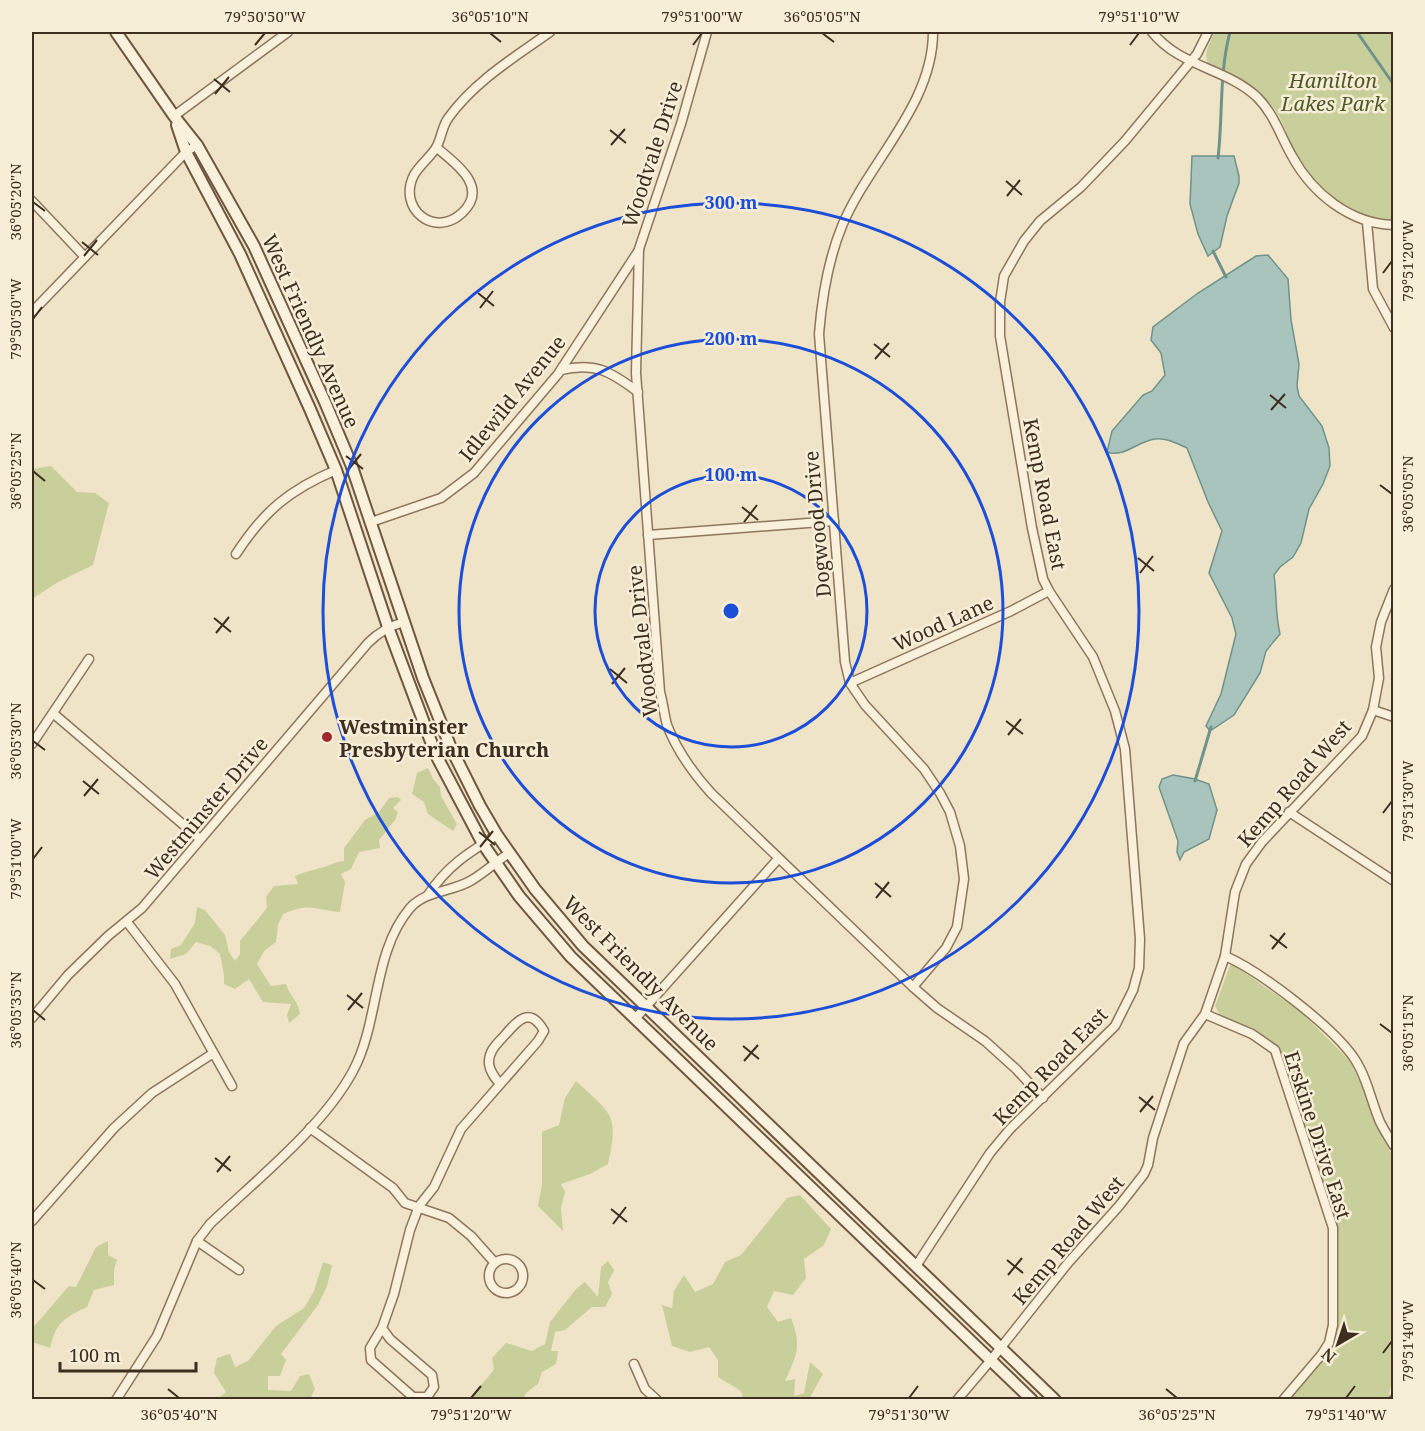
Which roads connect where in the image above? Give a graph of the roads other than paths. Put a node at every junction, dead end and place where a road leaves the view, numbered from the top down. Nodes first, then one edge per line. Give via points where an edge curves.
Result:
1 (116, 32) edge
2 (288, 32) edge
3 (550, 32) edge
4 (707, 32) edge
5 (933, 32) edge
6 (1152, 32) edge
7 (1208, 32) edge
8 (1190, 62) junction
9 (174, 116) junction
10 (197, 145) junction
11 (436, 148) junction
12 (186, 152) junction
13 (32, 201) edge
14 (1367, 222) junction
15 (1394, 225) edge
16 (639, 249) junction
17 (84, 256) junction
18 (32, 312) edge
19 (1394, 328) edge
20 (561, 370) junction
21 (638, 392) junction
22 (336, 470) junction
23 (834, 521) junction
24 (371, 522) junction
25 (648, 535) junction
26 (236, 554) dead end
27 (1394, 589) edge
28 (1049, 591) junction
29 (404, 622) junction
30 (388, 627) junction
31 (88, 659) dead end
32 (850, 683) junction
33 (1372, 710) junction
34 (54, 714) junction
35 (1394, 717) edge
36 (32, 744) edge
37 (1290, 812) junction
38 (497, 835) junction
39 (200, 839) junction
40 (483, 844) junction
41 (509, 853) junction
42 (778, 859) junction
43 (496, 863) junction
44 (1394, 881) edge
45 (428, 895) junction
46 (127, 922) junction
47 (1225, 956) junction
48 (913, 987) junction
49 (647, 1008) junction
50 (1205, 1014) junction
51 (32, 1018) edge
52 (635, 1019) junction
53 (212, 1054) junction
54 (500, 1084) junction
55 (232, 1086) dead end
56 (1043, 1098) junction
57 (310, 1128) junction
58 (1394, 1146) edge
59 (419, 1206) junction
60 (32, 1221) edge
61 (197, 1241) junction
62 (495, 1263) junction
63 (916, 1266) junction
64 (239, 1270) dead end
65 (382, 1328) junction
66 (1001, 1347) junction
67 (991, 1360) junction
68 (634, 1364) dead end
69 (116, 1400) edge
70 (657, 1400) edge
71 (957, 1400) edge
72 (1032, 1400) edge
73 (1055, 1400) edge
74 (1283, 1400) edge

1 - 9 main road, West Friendly Avenue
2 - 9 street
3 - 11 street via 471,93 449,117
4 - 16 street, Woodvale Drive
5 - 23 street, Dogwood Drive via 928,70 842,226 822,296 820,345
6 - 8 street
7 - 8 street, Kemp Road East
8 - 14 street via 1256,96 1271,113 1308,181 1332,204
8 - 28 street, Kemp Road East via 1125,141 1081,187 1040,221 1004,276 1000,336 1032,528
9 - 10 main road, West Friendly Avenue
9 - 12 main road, West Friendly Avenue
10 - 12 street
10 - 24 main road, West Friendly Avenue via 254,246 325,402
11 - 11 street via 413,176 410,198 418,213 433,223 443,223 467,208 470,179
12 - 17 street
12 - 22 main road, West Friendly Avenue via 240,254
13 - 17 street
14 - 15 street
14 - 19 street via 1373,289
16 - 20 street, Idlewild Avenue
16 - 21 street, Woodvale Drive
17 - 18 street
20 - 21 street via 579,366 601,369
20 - 24 street, Idlewild Avenue via 474,472 441,498
21 - 25 street, Woodvale Drive
22 - 26 street via 278,503 249,533
22 - 30 main road, West Friendly Avenue
23 - 25 street
23 - 32 street, Dogwood Drive
24 - 29 main road, West Friendly Avenue
25 - 42 street, Woodvale Drive via 660,690 667,723 694,774
27 - 33 street, Kemp Road West via 1376,647 1379,678
28 - 32 street, Wood Lane
28 - 56 street, Kemp Road East via 1093,657 1115,711 1125,749 1140,939 1133,990 1115,1026
29 - 30 street, Westminster Drive
29 - 38 main road, West Friendly Avenue via 451,748
30 - 39 street, Westminster Drive via 368,643
30 - 40 main road, West Friendly Avenue via 436,754
31 - 34 street
32 - 48 street, Dogwood Drive via 865,705 924,768 950,812 960,846 964,879 957,927 946,948
33 - 35 street
33 - 37 street, Kemp Road West via 1362,736
34 - 36 street
34 - 39 street
37 - 44 street
37 - 47 street, Kemp Road West via 1246,864 1235,892
38 - 40 street
38 - 41 main road, West Friendly Avenue
39 - 46 street, Westminster Drive
40 - 43 main road, West Friendly Avenue
40 - 45 street via 456,862
41 - 43 street
41 - 49 main road, West Friendly Avenue via 583,946
42 - 48 street, Woodvale Drive
42 - 49 street
43 - 45 street via 471,881
43 - 52 main road, West Friendly Avenue via 571,957
45 - 57 street via 412,907 397,927 354,1069
46 - 51 street, Westminster Drive via 68,975
46 - 53 street via 175,984
47 - 50 street, Kemp Road West
47 - 58 street via 1316,1019 1354,1058 1380,1123
48 - 56 street, Woodvale Drive via 985,1041
49 - 52 street
49 - 63 main road, West Friendly Avenue
50 - 66 street, Kemp Road West via 1184,1043 1143,1174
50 - 74 street, Erskine Drive East via 1252,1034 1275,1050 1333,1228 1333,1325 1329,1343
52 - 67 main road, West Friendly Avenue
53 - 55 street
53 - 60 street via 152,1093 93,1150
54 - 54 street via 544,1031 529,1017 520,1018 491,1051 489,1064
54 - 59 street via 461,1129 434,1187
56 - 63 street, Kemp Road East via 990,1153
57 - 59 street via 393,1188 405,1203
57 - 61 street
59 - 62 street via 449,1218
59 - 65 street
61 - 64 street
61 - 69 street via 157,1336
62 - 62 street via 489,1273 494,1288 509,1293 519,1287 523,1277 520,1266 505,1259
63 - 66 main road, West Friendly Avenue
65 - 65 street via 370,1348 371,1360 413,1397 427,1397 434,1387 432,1375
66 - 67 street, Kemp Road West
66 - 73 main road, West Friendly Avenue
67 - 71 street, Kemp Road West
67 - 72 main road, West Friendly Avenue
68 - 70 street via 645,1389

